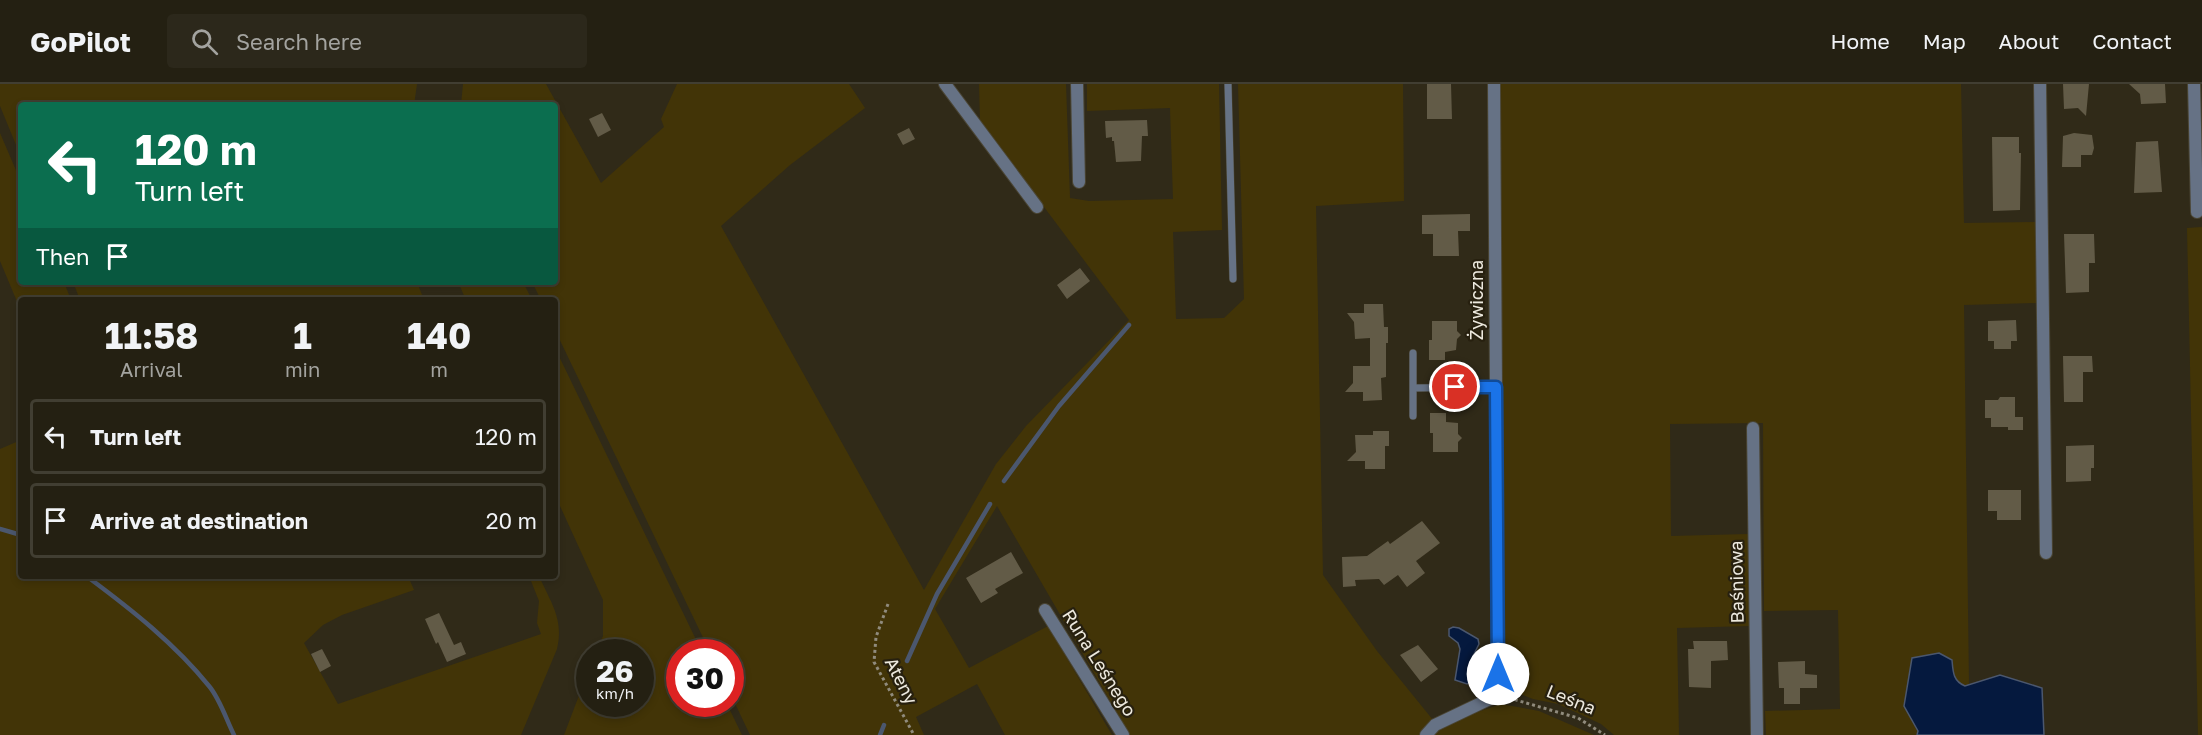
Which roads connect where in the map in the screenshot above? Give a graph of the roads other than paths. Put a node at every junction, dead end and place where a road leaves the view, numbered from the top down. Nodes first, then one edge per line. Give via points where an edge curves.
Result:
1 (945, 84) edge
2 (1077, 84) edge
3 (1228, 84) edge
4 (1494, 84) edge
5 (2040, 84) edge
6 (2194, 84) edge
7 (1079, 182) dead end
8 (1037, 207) dead end
9 (2197, 212) dead end
10 (1233, 279) dead end
11 (1413, 353) dead end
12 (1413, 387) junction
13 (1496, 387) junction
14 (1413, 416) dead end
15 (1753, 428) dead end
16 (2046, 553) dead end
17 (1045, 610) dead end
18 (1123, 735) edge
19 (1426, 735) edge
20 (1757, 735) edge

1 - 8 street
2 - 7 street
3 - 10 lane
4 - 13 street, Żywiczna
5 - 16 street
6 - 9 street
11 - 12 lane
12 - 13 lane
12 - 14 lane
13 - 19 street, Żywiczna via 1498,695 1435,725
15 - 20 street, Baśniowa
17 - 18 street, Runa Leśnego

